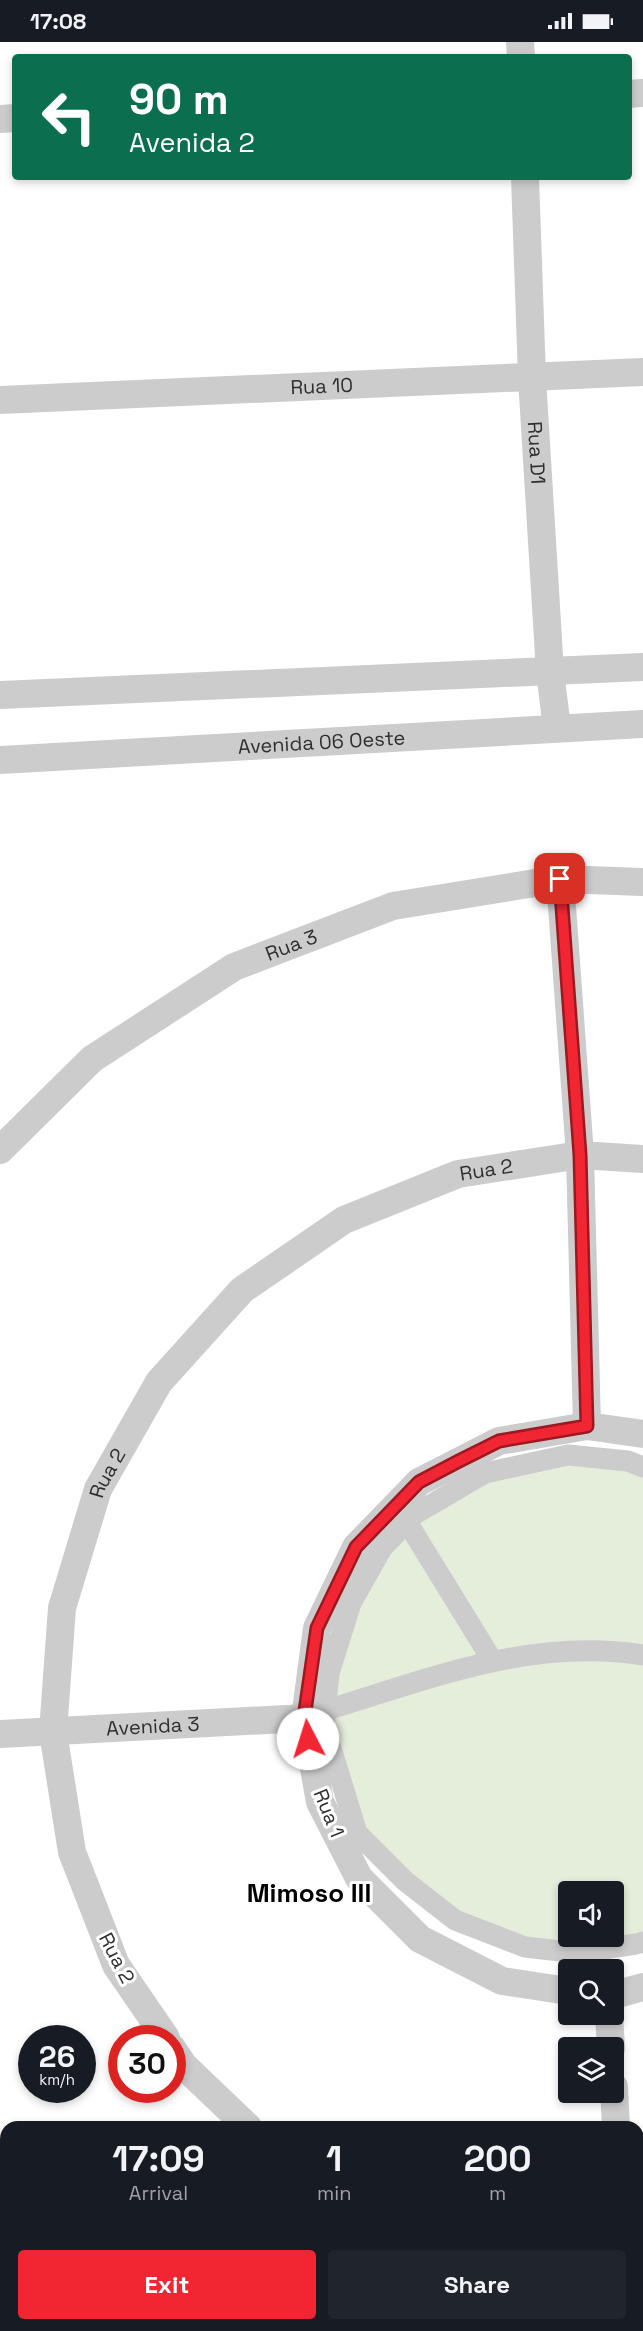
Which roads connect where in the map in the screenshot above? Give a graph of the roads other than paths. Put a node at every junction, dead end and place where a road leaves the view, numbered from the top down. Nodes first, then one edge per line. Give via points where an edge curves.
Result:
1 (525, 180) edge
2 (643, 372) edge
3 (532, 378) junction
4 (0, 400) edge
5 (643, 667) edge
6 (550, 672) junction
7 (0, 694) edge
8 (643, 724) edge
9 (558, 728) junction
10 (0, 760) edge
11 (560, 879) junction
12 (643, 882) edge
13 (0, 1150) edge
14 (580, 1155) junction
15 (643, 1159) edge
16 (587, 1426) junction
17 (643, 1434) edge
18 (643, 1467) edge
19 (407, 1521) junction
20 (643, 1655) edge
21 (492, 1660) junction
22 (315, 1714) junction
23 (53, 1732) junction
24 (0, 1734) edge
25 (643, 1941) edge
26 (643, 1987) edge
27 (558, 1989) edge
28 (624, 1992) edge
29 (157, 2025) edge
30 (186, 2068) edge
31 (615, 2103) edge
32 (242, 2121) edge
33 (616, 2121) edge

1 - 3 street, Rua D1
2 - 3 street, Rua 10
3 - 4 street, Rua 10
3 - 6 street, Rua D1
5 - 6 street
6 - 7 street
6 - 9 street, Rua D1
8 - 9 street, Avenida 06 Oeste
9 - 10 street, Avenida 06 Oeste
11 - 12 street, Rua 3
11 - 13 street, Rua 3 via 393,906 234,967 92,1059
11 - 14 street
14 - 15 street
14 - 16 street
14 - 23 street, Rua 2 via 458,1174 375,1207 344,1220 242,1290 159,1382 98,1489 62,1608
16 - 17 street, Rua 1
16 - 22 street, Rua 1 via 499,1441 419,1482 356,1547 317,1628
18 - 19 street via 628,1461 568,1455 485,1473
19 - 21 street
19 - 22 street via 382,1548 351,1603
20 - 21 street via 553,1651
21 - 22 street
22 - 23 street, Avenida 3
22 - 25 street via 324,1725 357,1833 405,1881 455,1920 525,1947 577,1953
22 - 27 street, Rua 1 via 320,1802 359,1878 420,1939 502,1981
23 - 24 street, Avenida 3
23 - 29 street, Rua 2 via 72,1852 116,1965
26 - 28 street
30 - 32 street
31 - 33 street

